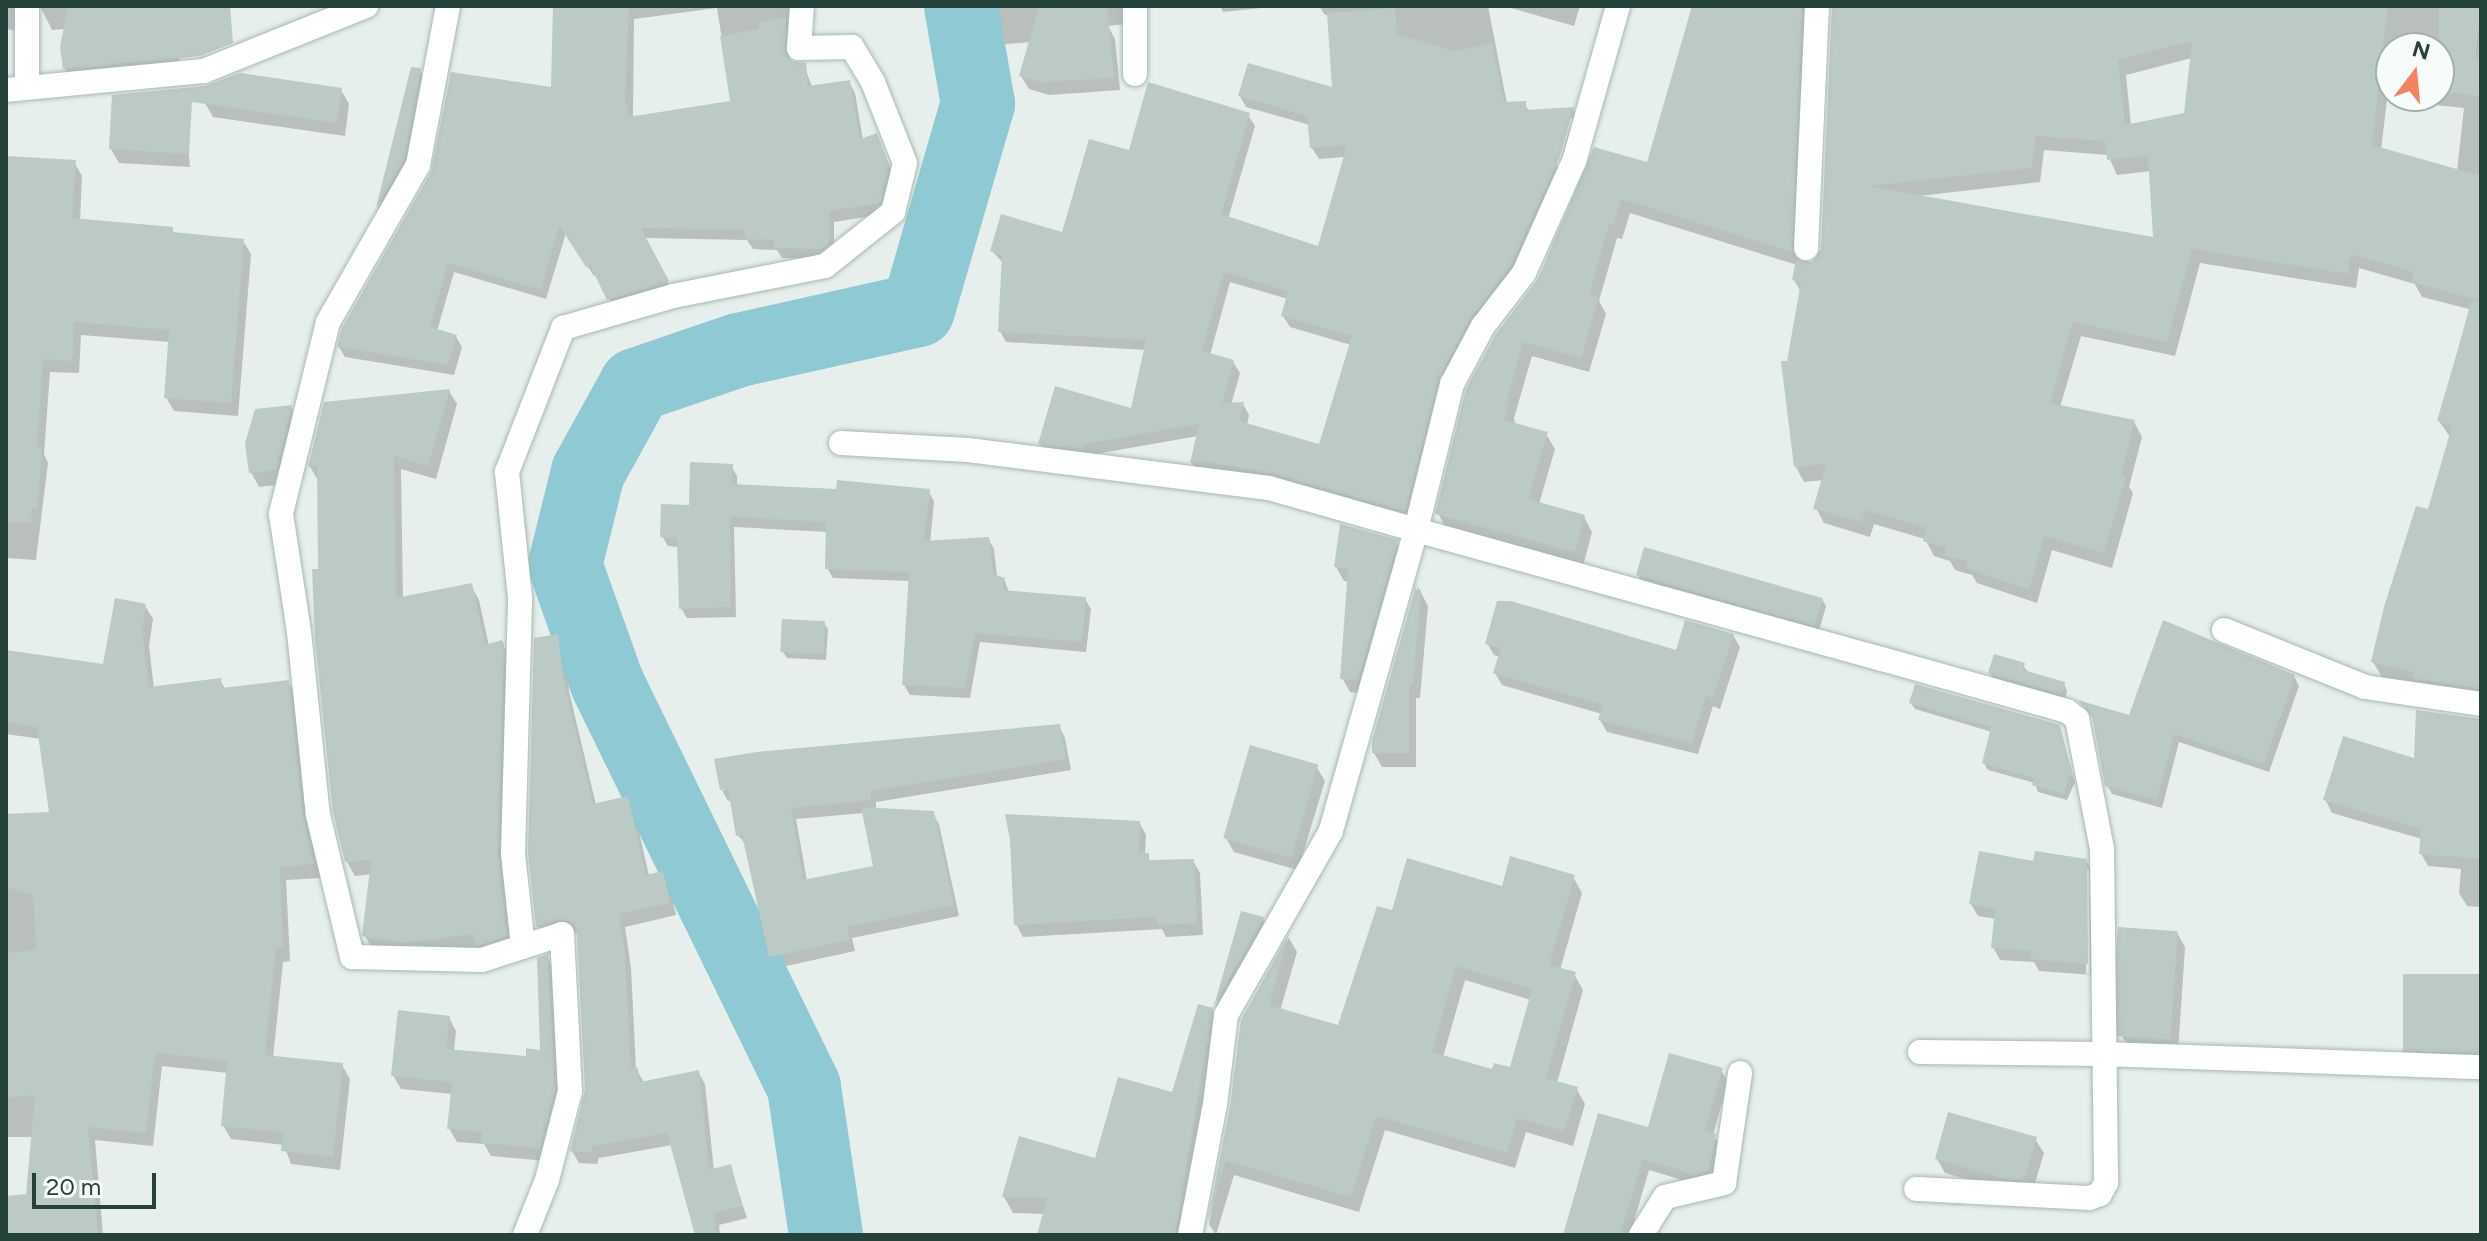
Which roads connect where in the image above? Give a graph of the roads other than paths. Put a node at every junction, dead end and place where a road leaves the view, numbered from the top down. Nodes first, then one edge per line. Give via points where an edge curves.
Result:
1 (27, 6) edge
2 (366, 6) edge
3 (448, 6) edge
4 (802, 6) edge
5 (1135, 6) edge
6 (1618, 6) edge
7 (1817, 6) edge
8 (1135, 74) dead end
9 (17, 88) edge
10 (1806, 248) dead end
11 (841, 443) dead end
12 (1416, 530) junction
13 (2224, 630) dead end
14 (2481, 704) edge
15 (523, 947) junction
16 (1920, 1052) dead end
17 (2103, 1054) junction
18 (2481, 1067) edge
19 (1740, 1073) dead end
20 (1916, 1189) dead end
21 (525, 1235) edge
22 (1190, 1235) edge
23 (1641, 1235) edge

1 - 9 street
2 - 9 street via 204,71
3 - 15 street via 418,165 328,322 281,514 318,815 352,957 482,960
4 - 15 street via 799,48 852,47 873,82 905,163 893,212 825,266 673,296 563,328 507,472 520,598 513,853
5 - 8 street
6 - 12 street via 1574,161 1524,273 1483,326 1452,384
7 - 10 street
11 - 12 street via 968,450 1269,488
12 - 17 street via 2067,711 2077,719 2102,849
12 - 22 street via 1331,831 1226,1015
13 - 14 street via 2365,687
15 - 21 street via 562,934 570,1091 547,1180
16 - 17 street
17 - 18 street
17 - 20 street via 2106,1183 2100,1194 2089,1198
19 - 23 street via 1724,1183 1665,1197

